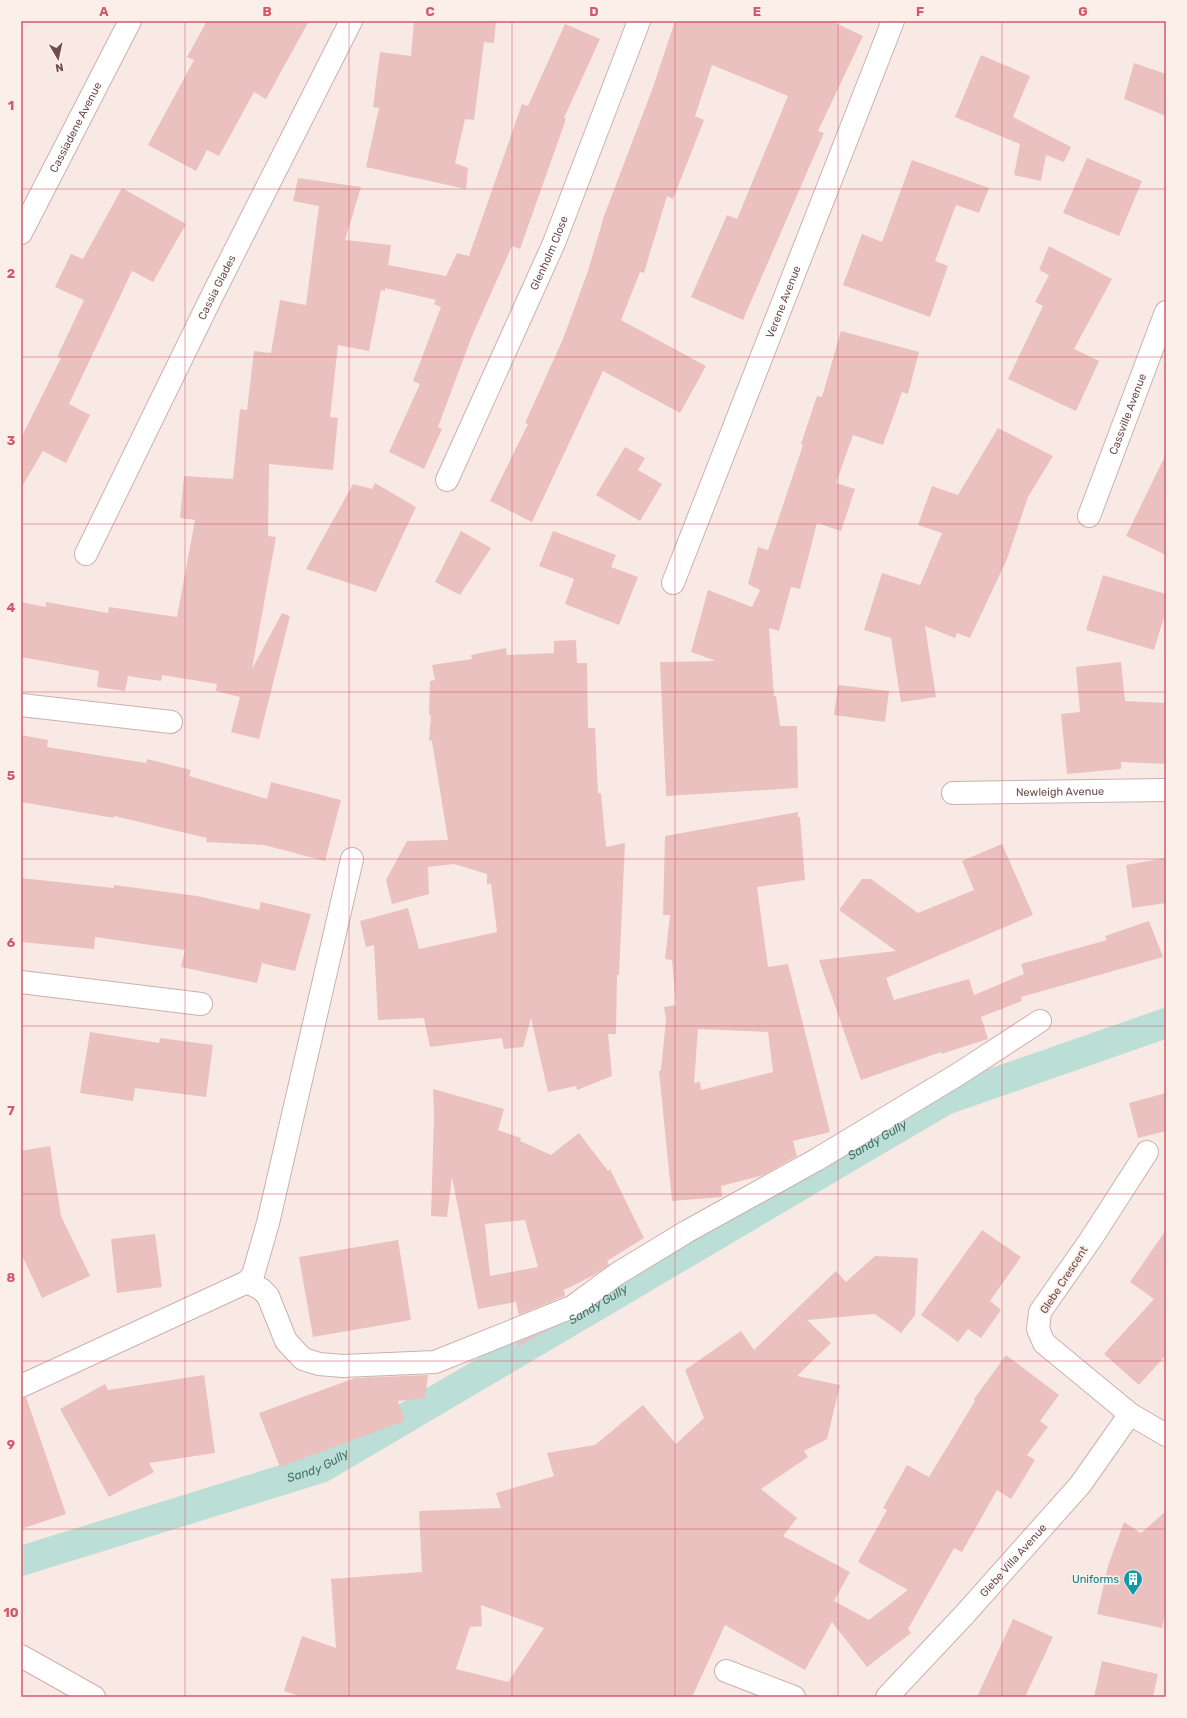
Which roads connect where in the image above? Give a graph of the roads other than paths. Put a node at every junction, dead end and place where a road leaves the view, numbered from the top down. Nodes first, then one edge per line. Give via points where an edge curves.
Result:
1 (130, 21) edge
2 (351, 21) edge
3 (639, 21) edge
4 (893, 21) edge
5 (21, 233) edge
6 (1166, 312) edge
7 (447, 480) dead end
8 (1089, 516) dead end
9 (86, 554) dead end
10 (673, 583) dead end
11 (21, 705) edge
12 (171, 722) dead end
13 (1166, 790) edge
14 (953, 793) dead end
15 (352, 859) dead end
16 (21, 982) edge
17 (201, 1004) dead end
18 (1040, 1021) dead end
19 (1147, 1152) dead end
20 (247, 1282) junction
21 (21, 1386) edge
22 (1130, 1414) junction
23 (1166, 1435) edge
24 (21, 1656) edge
25 (726, 1671) dead end
26 (94, 1697) edge
27 (794, 1697) edge
28 (887, 1697) edge

1 - 5 street, Cassiadene Avenue
2 - 9 street, Cassia Glades via 212,296
3 - 7 street, Glenholm Close via 554,244
4 - 10 street, Verene Avenue
6 - 8 street, Cassville Avenue
11 - 12 street
13 - 14 street, Newleigh Avenue
15 - 20 street via 268,1223 253,1275
16 - 17 street
18 - 20 street via 957,1075 816,1160 686,1232 617,1274 572,1307 435,1362 343,1366 319,1364 303,1359 286,1341 268,1296
19 - 22 street, Glebe Crescent via 1040,1312 1038,1329 1044,1343
20 - 21 street
22 - 23 street, Glebe Crescent
22 - 28 street, Glebe Villa Avenue via 1080,1486
24 - 26 street
25 - 27 street

